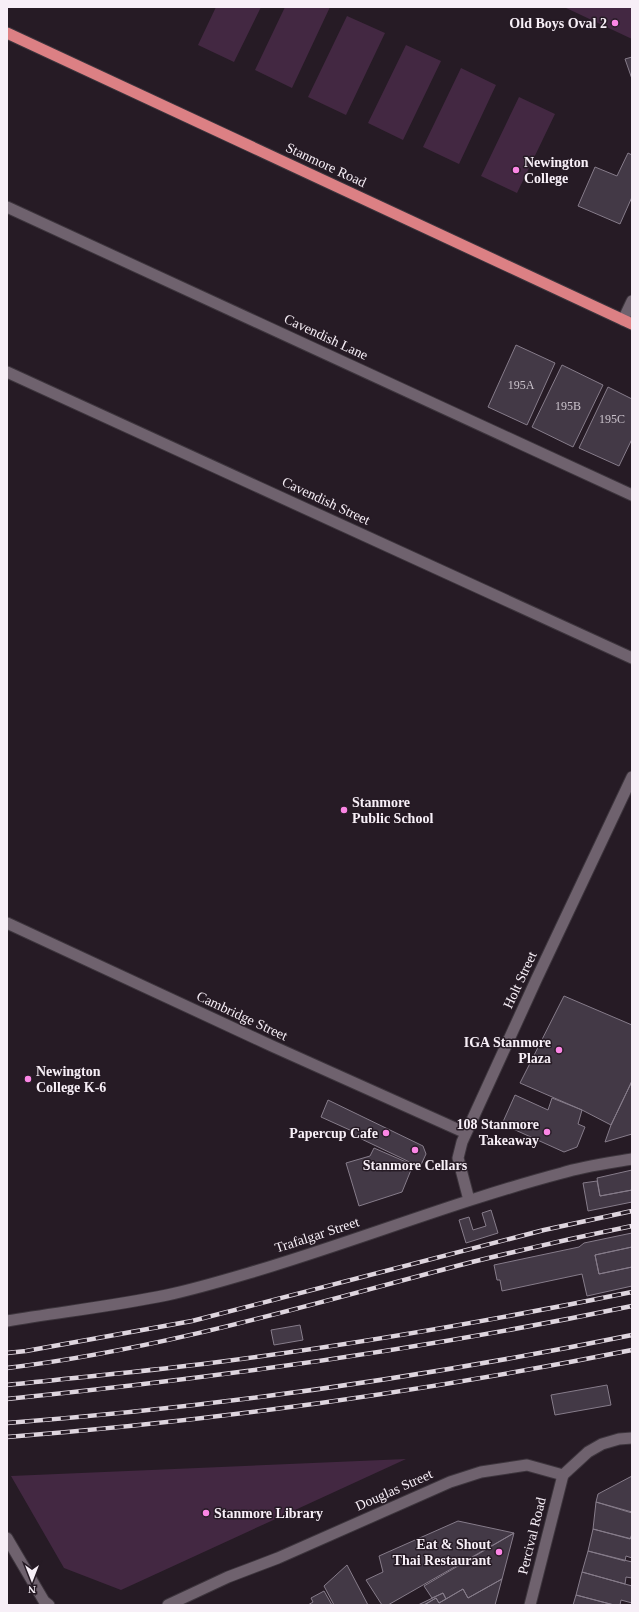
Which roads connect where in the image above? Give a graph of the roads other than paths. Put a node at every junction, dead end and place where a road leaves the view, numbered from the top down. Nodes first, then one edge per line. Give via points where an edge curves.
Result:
1 (7, 33) edge
2 (7, 207) edge
3 (632, 301) edge
4 (628, 322) edge
5 (7, 372) edge
6 (632, 495) edge
7 (632, 658) edge
8 (632, 777) edge
9 (7, 923) edge
10 (466, 1133) junction
11 (632, 1159) edge
12 (469, 1200) junction
13 (7, 1321) edge
14 (632, 1438) edge
15 (563, 1475) junction
16 (7, 1538) edge
17 (49, 1605) edge
18 (168, 1605) edge
19 (530, 1605) edge

1 - 4 highway, Stanmore Road
2 - 6 street, Cavendish Lane
3 - 4 street
5 - 7 street, Cavendish Street
8 - 10 street, Holt Street via 536,978
9 - 10 street, Cambridge Street
10 - 12 street, Holt Street via 458,1158
11 - 12 street, Trafalgar Street via 562,1172
12 - 13 street, Trafalgar Street via 211,1284 137,1300
14 - 15 street via 602,1444 588,1452
15 - 18 street, Douglas Street via 527,1465 481,1472 450,1482
15 - 19 street, Percival Road
16 - 17 street via 44,1601

